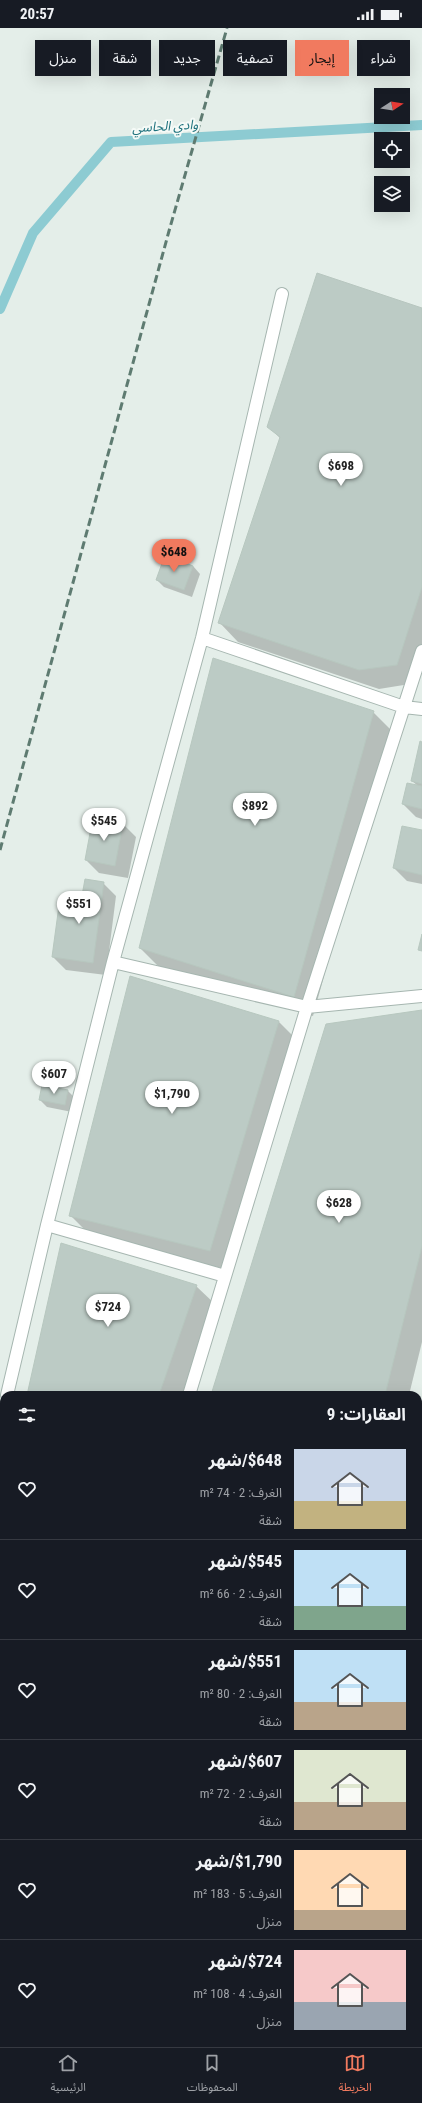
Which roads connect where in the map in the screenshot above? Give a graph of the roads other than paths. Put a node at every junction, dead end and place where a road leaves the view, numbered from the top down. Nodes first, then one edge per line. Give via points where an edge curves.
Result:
1 (282, 294) dead end
2 (202, 638) junction
3 (422, 651) edge
4 (404, 707) junction
5 (422, 710) edge
6 (114, 962) junction
7 (422, 996) edge
8 (307, 1007) junction
9 (47, 1225) junction
10 (225, 1276) junction
11 (8, 1391) edge
12 (189, 1391) edge

1 - 2 street
2 - 4 street
2 - 6 street
3 - 4 street
4 - 5 street
4 - 8 street
6 - 8 street
6 - 9 street
7 - 8 street
8 - 10 street
9 - 10 street
9 - 11 street
10 - 12 street

